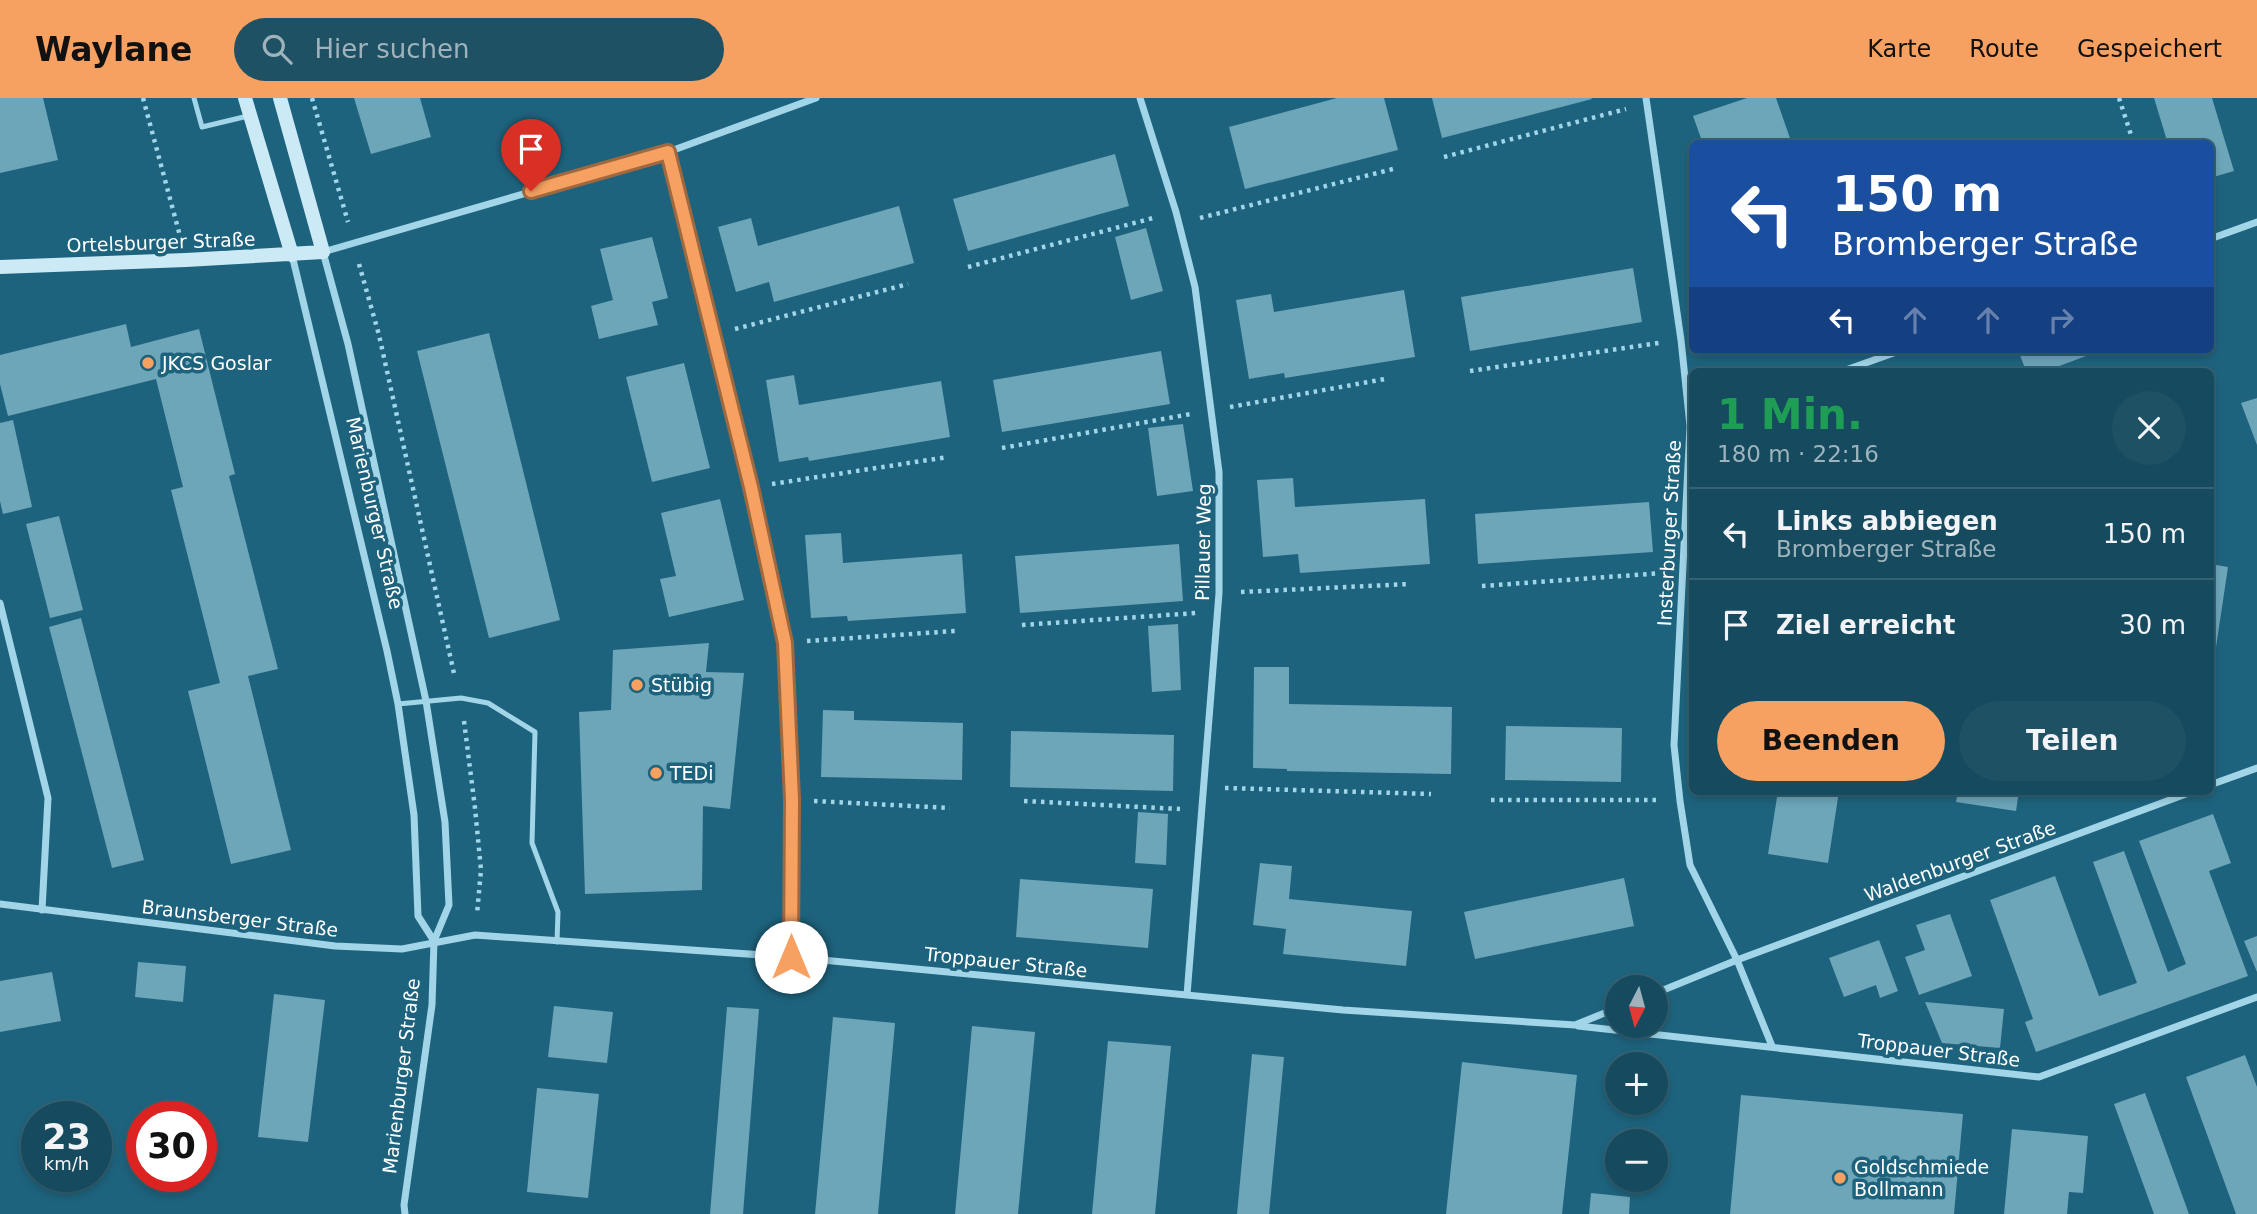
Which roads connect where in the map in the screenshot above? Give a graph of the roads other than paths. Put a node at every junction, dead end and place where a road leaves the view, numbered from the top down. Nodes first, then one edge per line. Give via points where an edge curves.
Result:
1 (194, 98) edge
2 (245, 98) edge
3 (280, 98) edge
4 (817, 98) edge
5 (1140, 98) edge
6 (1647, 100) edge
7 (250, 116) junction
8 (668, 152) junction
9 (2257, 222) edge
10 (2214, 238) edge
11 (323, 252) junction
12 (292, 255) junction
13 (0, 267) edge
14 (1891, 354) edge
15 (1851, 368) edge
16 (1689, 408) edge
17 (1689, 467) edge
18 (0, 603) edge
19 (426, 701) junction
20 (398, 704) junction
21 (2257, 768) edge
22 (2214, 784) edge
23 (2183, 795) edge
24 (0, 904) edge
25 (42, 910) junction
26 (434, 942) junction
27 (557, 942) junction
28 (791, 957) junction
29 (1737, 960) junction
30 (1668, 988) edge
31 (1186, 995) junction
32 (2257, 997) edge
33 (1605, 1014) edge
34 (1575, 1025) junction
35 (1772, 1046) junction
36 (405, 1214) edge

1 - 7 lane via 202,127
2 - 7 street, Marienburger Straße
3 - 11 street, Marienburger Straße
4 - 8 street
5 - 31 street, Pillauer Weg via 1195,287 1219,472 1218,612
6 - 16 street, Insterburger Straße
7 - 12 street, Marienburger Straße
8 - 11 street
8 - 28 street via 785,643 792,799
9 - 10 street
11 - 12 street, Ortelsburger Straße
11 - 19 street, Marienburger Straße via 348,344
12 - 13 street, Ortelsburger Straße
12 - 20 street, Marienburger Straße
14 - 15 street
17 - 29 street, Insterburger Straße via 1674,745 1690,865
18 - 25 street via 48,798
19 - 20 lane
19 - 26 street, Marienburger Straße via 446,822 449,905
19 - 27 lane via 461,698 488,703 535,732 533,843 558,912
20 - 26 street, Marienburger Straße via 414,815 418,916
21 - 22 street
23 - 29 street, Waldenburger Straße
24 - 25 street, Braunsberger Straße
25 - 26 street, Braunsberger Straße via 335,946 402,948
26 - 27 street, Troppauer Straße via 475,935
26 - 36 street, Marienburger Straße via 432,1005
27 - 28 street, Troppauer Straße
28 - 31 street, Troppauer Straße
29 - 30 street
29 - 35 street
31 - 34 street, Troppauer Straße
32 - 35 street, Troppauer Straße via 2039,1077
33 - 34 street, Troppauer Straße
34 - 35 street, Troppauer Straße

